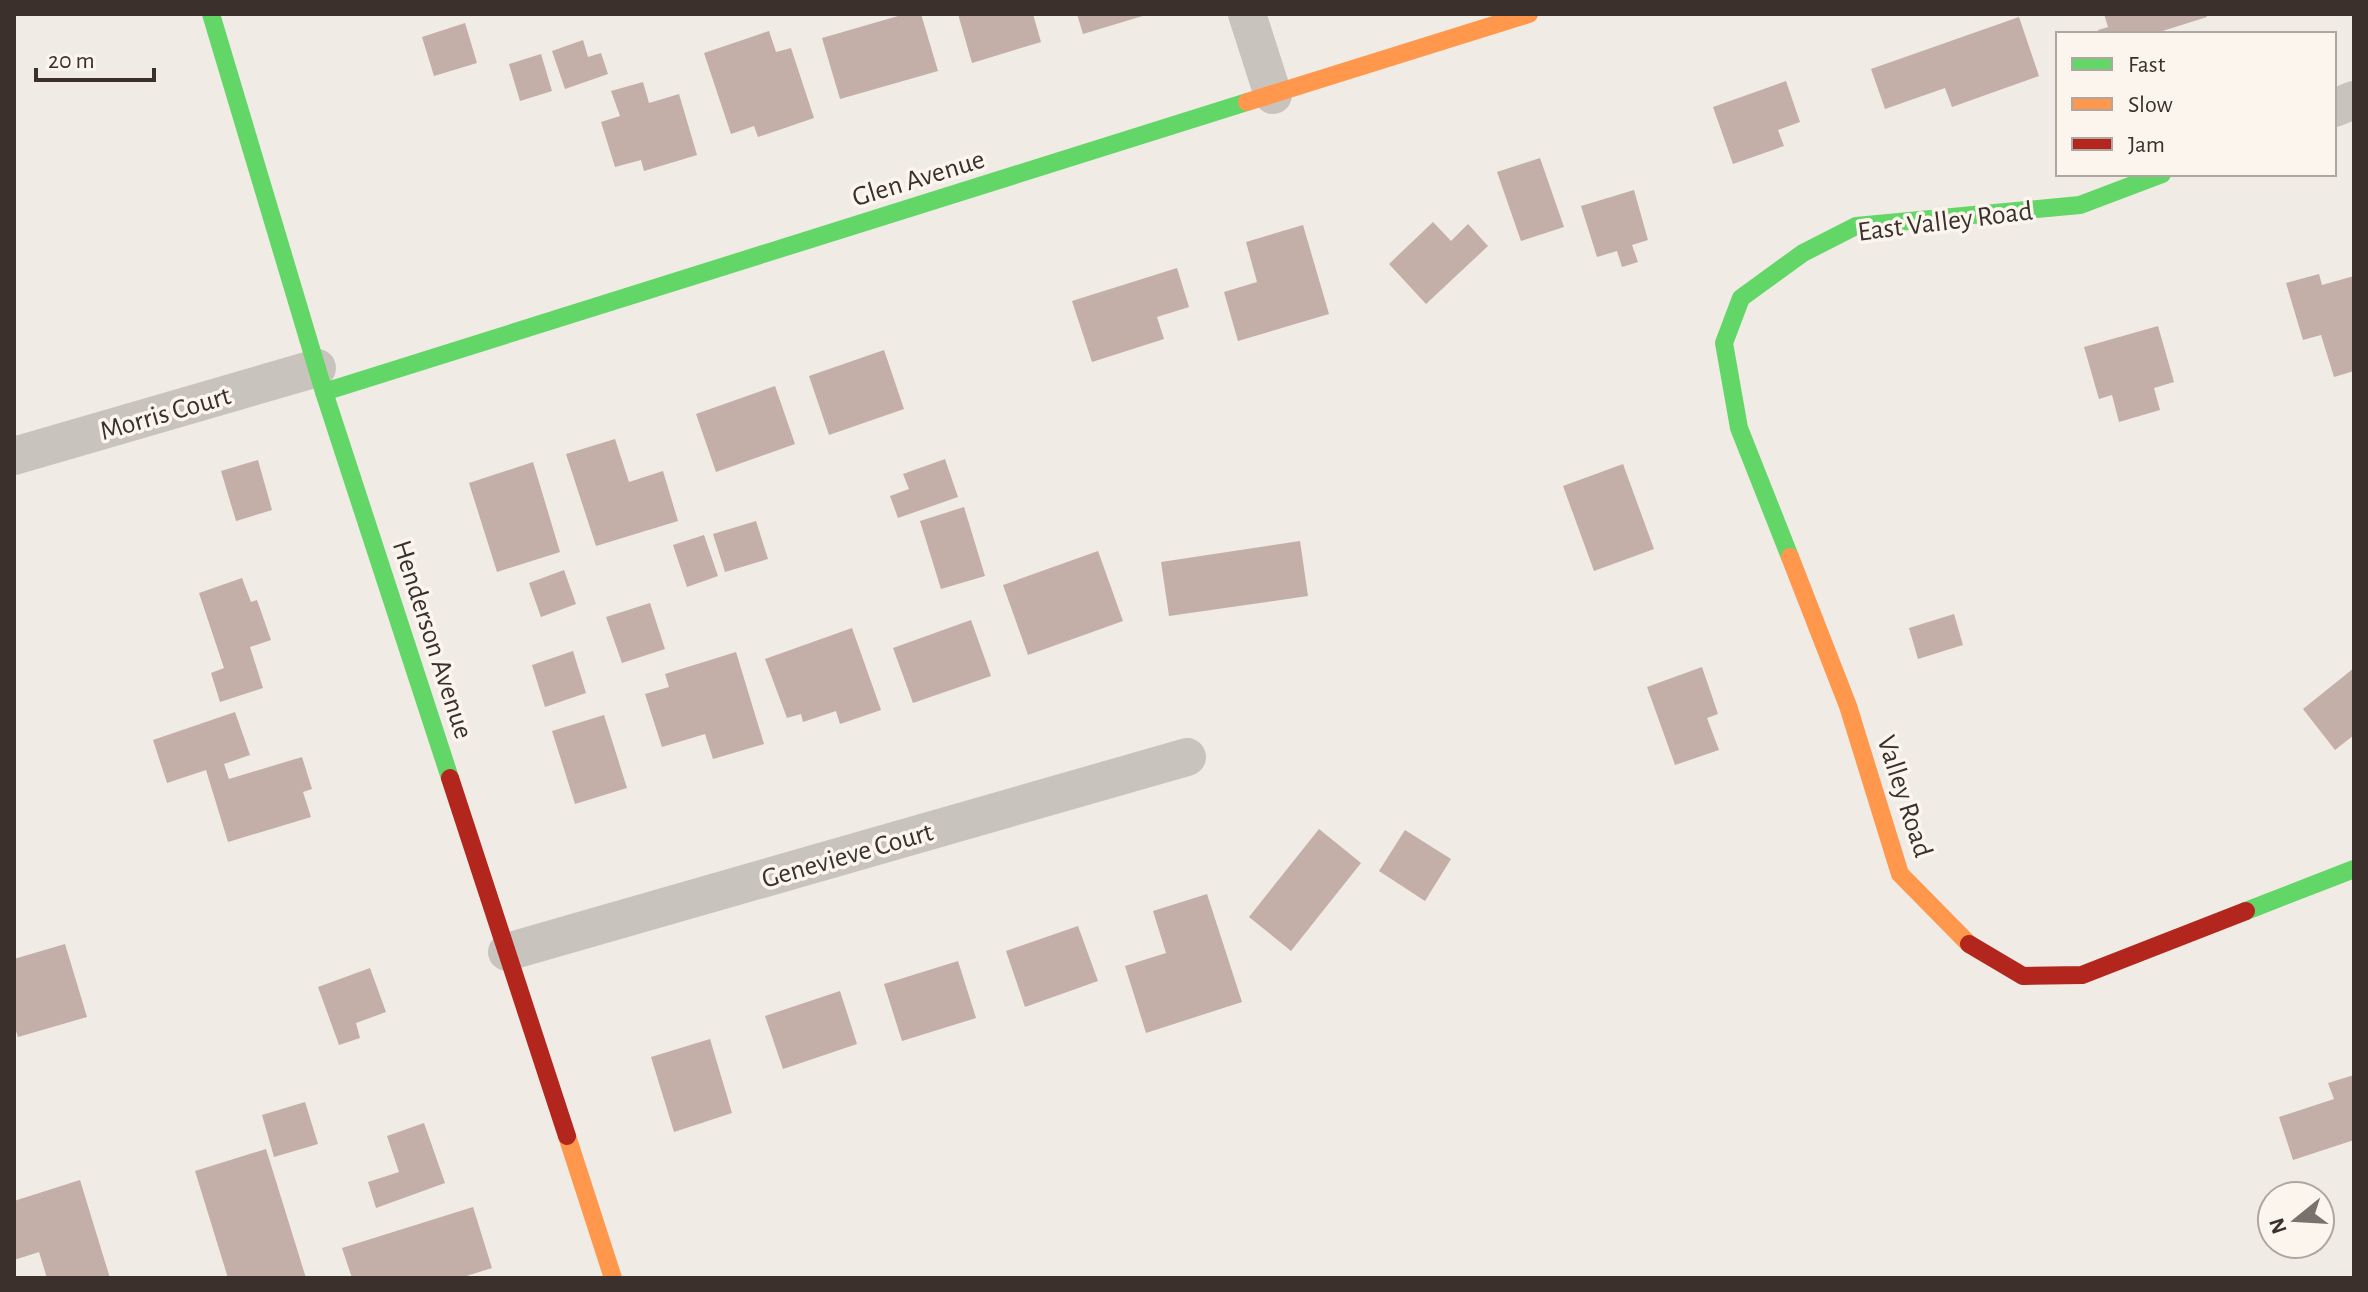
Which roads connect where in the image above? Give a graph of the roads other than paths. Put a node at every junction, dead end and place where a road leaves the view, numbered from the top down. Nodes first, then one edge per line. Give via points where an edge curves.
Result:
1 (211, 14) edge
2 (1247, 14) edge
3 (1529, 14) edge
4 (1273, 95) junction
5 (2157, 176) edge
6 (1741, 298) joint
7 (320, 380) junction
8 (14, 456) edge
9 (1187, 757) dead end
10 (2354, 869) edge
11 (507, 952) junction
12 (613, 1278) edge

1 - 7 street, Henderson Avenue
2 - 4 street
3 - 4 street, Glen Avenue
4 - 7 street, Glen Avenue
5 - 6 street, East Valley Road via 2080,205 1856,226 1803,253
6 - 10 street, Valley Road via 1724,343 1739,428 1848,706 1900,874 1974,949 2023,976 2082,975
7 - 8 street, Morris Court
7 - 11 street, Henderson Avenue
9 - 11 street, Genevieve Court
11 - 12 street, Henderson Avenue

